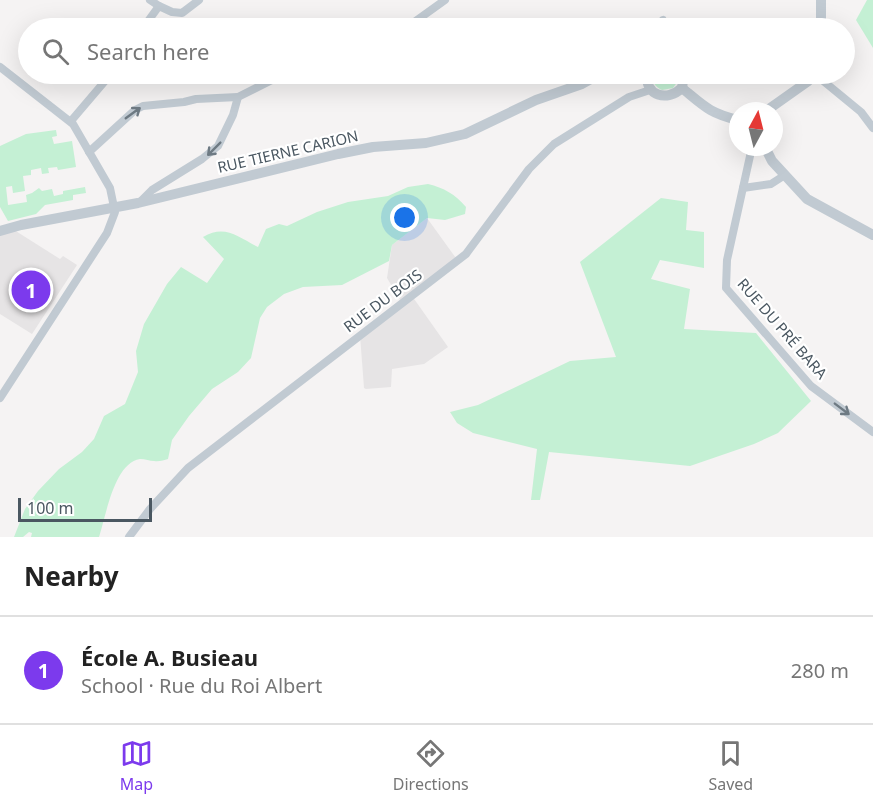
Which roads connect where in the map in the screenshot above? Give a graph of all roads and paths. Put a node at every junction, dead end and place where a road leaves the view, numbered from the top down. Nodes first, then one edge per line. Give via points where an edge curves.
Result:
1 (150, 0) edge
2 (199, 0) edge
3 (445, 0) edge
4 (821, 0) edge
5 (159, 6) junction
6 (150, 18) edge
7 (420, 18) edge
8 (821, 18) edge
9 (0, 67) edge
10 (18, 81) edge
11 (22, 84) edge
12 (102, 84) edge
13 (264, 84) edge
14 (582, 84) edge
15 (647, 84) edge
16 (683, 84) edge
17 (802, 84) edge
18 (828, 84) edge
19 (682, 88) junction
20 (650, 90) junction
21 (238, 97) junction
22 (778, 102) edge
23 (729, 118) edge
24 (71, 121) junction
25 (873, 128) edge
26 (89, 152) junction
27 (750, 156) edge
28 (770, 156) edge
29 (785, 175) junction
30 (743, 188) junction
31 (140, 202) junction
32 (115, 207) junction
33 (0, 231) edge
34 (873, 234) edge
35 (0, 398) edge
36 (873, 432) edge
37 (129, 537) edge

1 - 5 street
2 - 5 street via 182,13
3 - 7 street
4 - 8 street
5 - 6 street
9 - 10 street
11 - 24 street
12 - 24 street
13 - 21 street
14 - 31 street, RUE TIERNE CARION via 536,100 465,134 338,154
15 - 20 street
16 - 19 street
17 - 22 street
18 - 25 street via 861,112
19 - 20 street via 667,97
19 - 23 street via 716,115
20 - 37 street, RUE DU BOIS via 628,97 554,144 529,169 466,254 188,468
26 -> 21 street via 143,106 213,96
21 -> 31 street via 218,146
24 - 26 street
26 - 32 street via 110,188
27 - 30 street, RUE DU PRÉ BARA
28 - 29 street
29 - 30 street via 771,184
29 - 34 street via 807,199
30 -> 36 street, RUE DU PRÉ BARA via 727,260 726,288 811,386
31 - 32 street, RUE TIERNE CARION
32 - 33 street, RUE TIERNE CARION
32 - 35 street via 107,233

